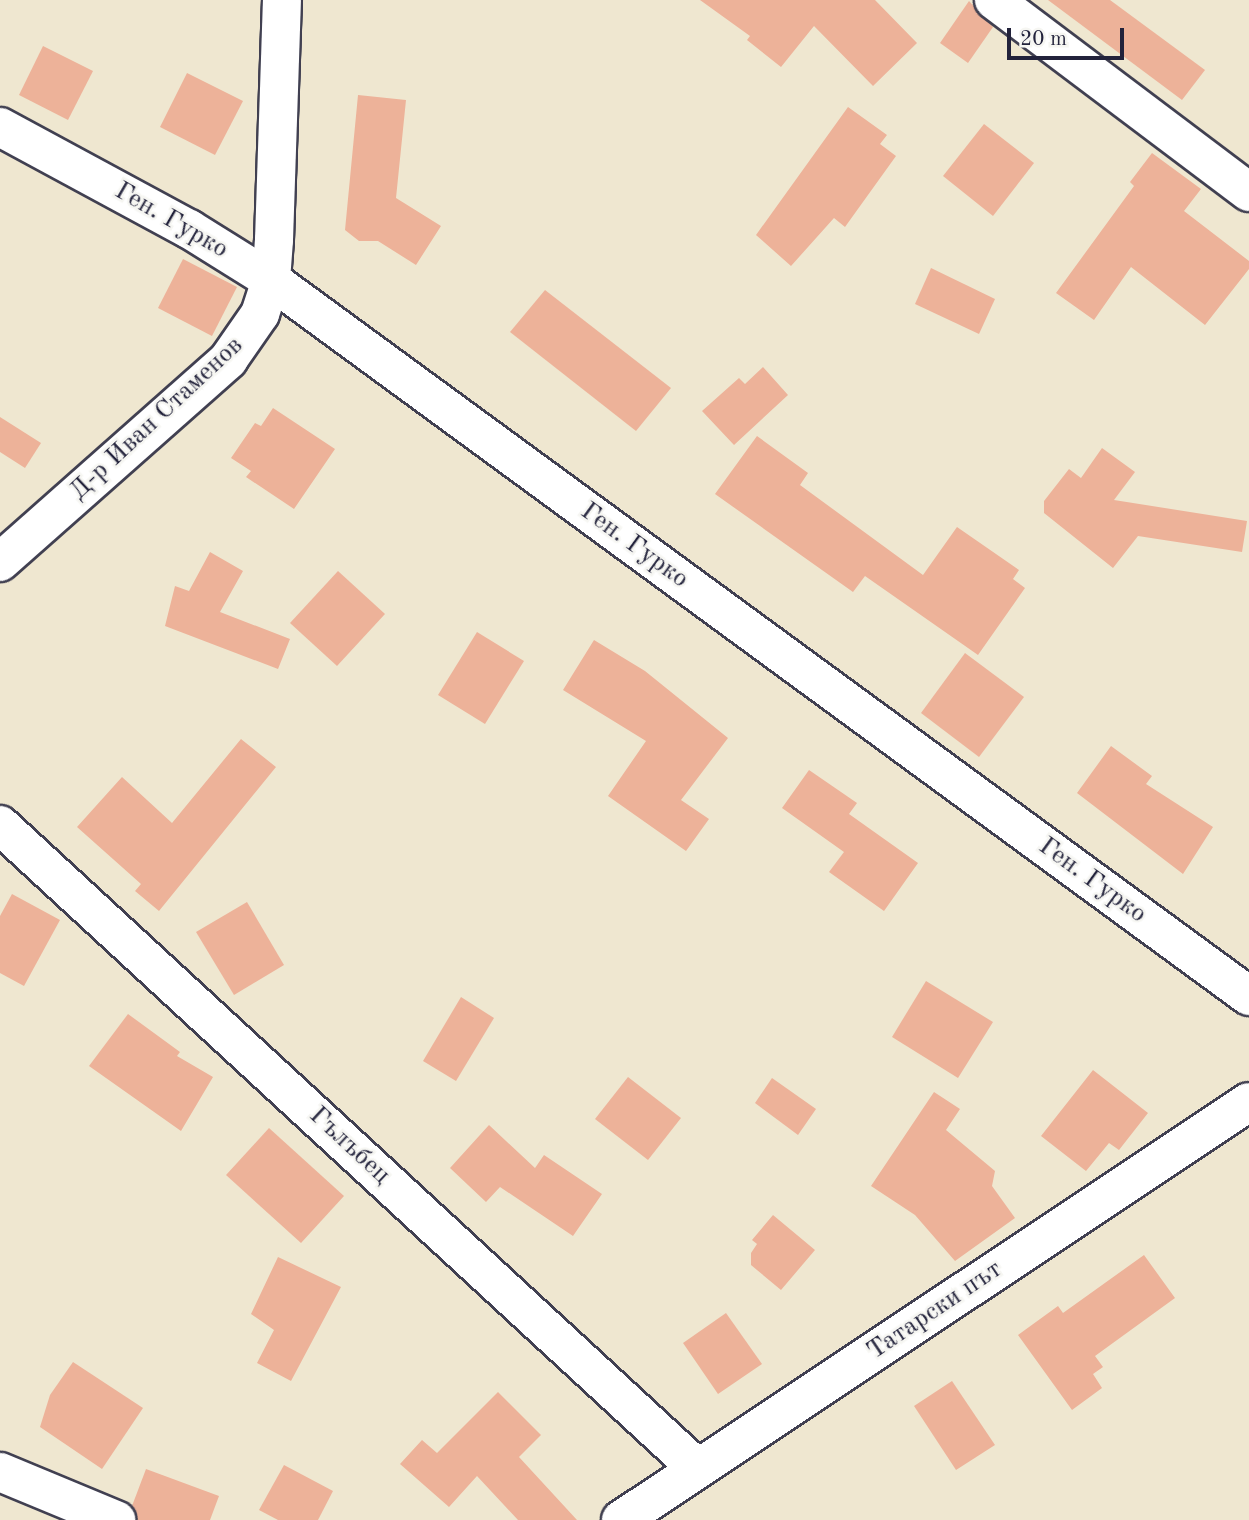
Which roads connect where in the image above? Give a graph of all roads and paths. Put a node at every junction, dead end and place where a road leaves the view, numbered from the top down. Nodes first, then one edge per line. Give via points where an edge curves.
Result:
1 (282, 0) edge
2 (993, 0) edge
3 (0, 127) edge
4 (1249, 192) edge
5 (271, 280) junction
6 (0, 562) edge
7 (0, 825) edge
8 (1249, 996) edge
9 (1249, 1102) edge
10 (697, 1468) junction
11 (0, 1472) edge
12 (116, 1520) edge
13 (621, 1520) edge

1 - 5 street, Д-р Иван Стаменов
2 - 4 street
3 - 5 street, Ген. Гурко via 189,229
5 - 6 street, Д-р Иван Стаменов via 260,314 228,360
5 - 8 street, Ген. Гурко
7 - 10 street, Гълъбец
9 - 10 street, Татарски път
10 - 13 street, Татарски път
11 - 12 street

